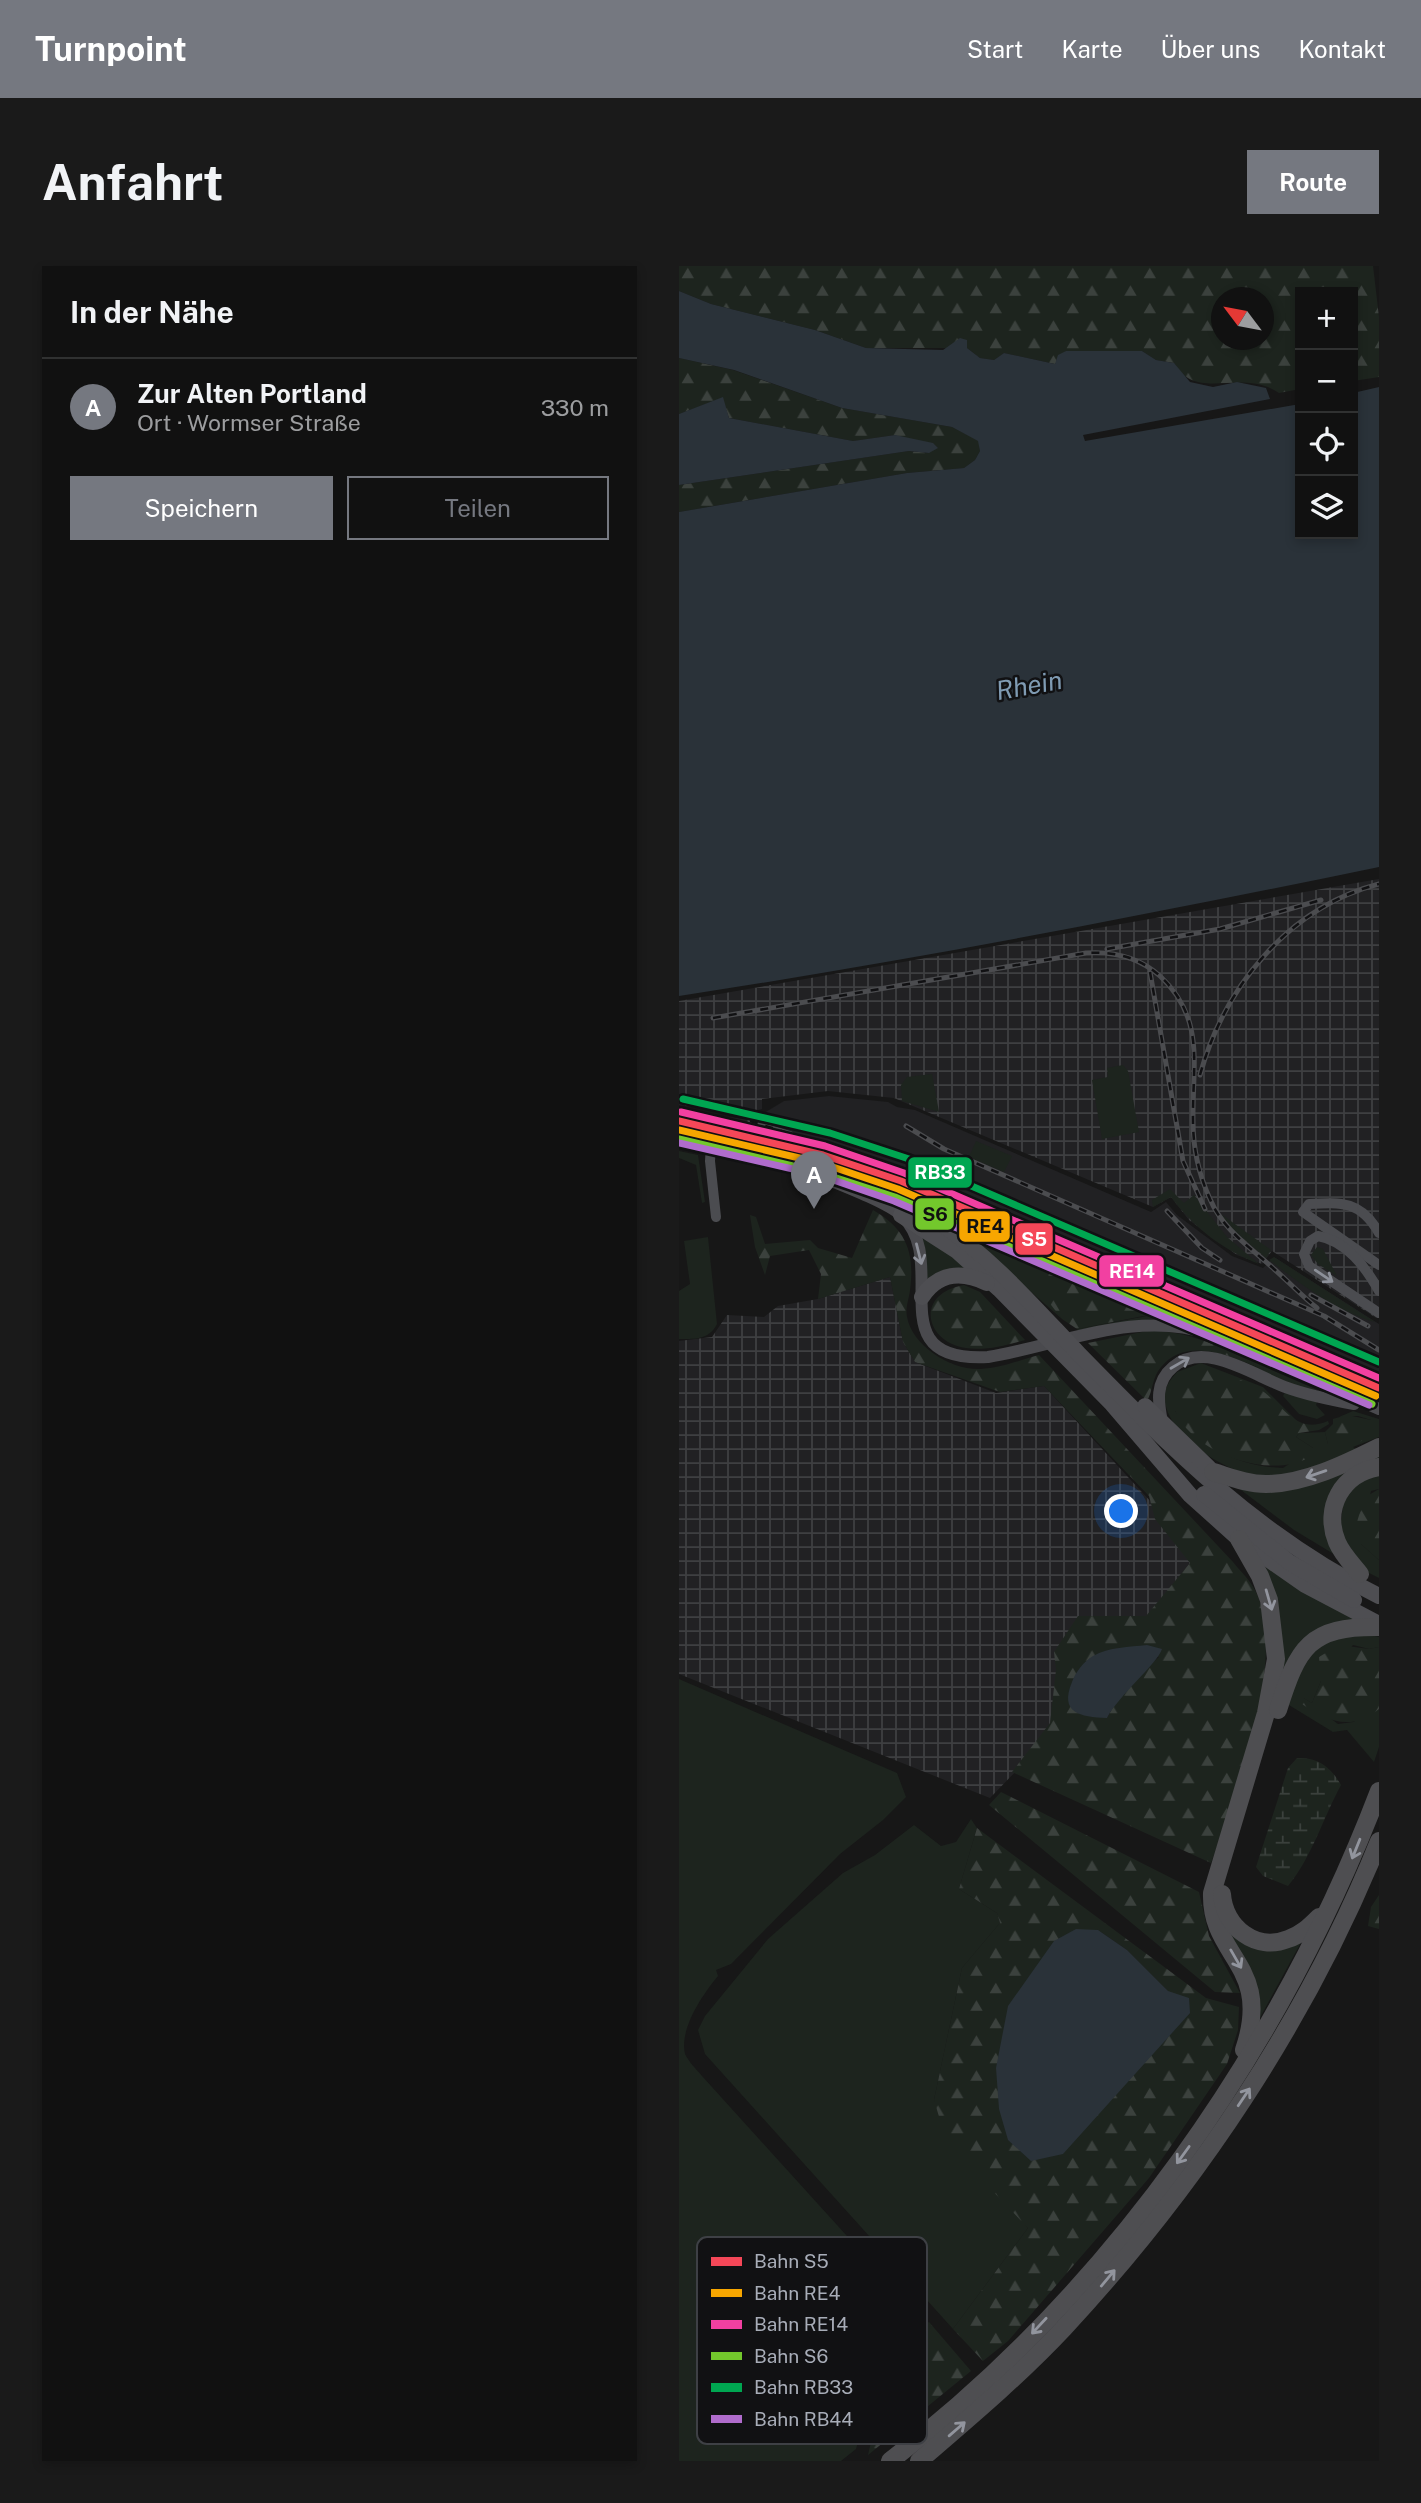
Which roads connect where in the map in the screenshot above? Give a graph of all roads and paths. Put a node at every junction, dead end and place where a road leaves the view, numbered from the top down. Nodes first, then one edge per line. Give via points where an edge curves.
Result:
1 (679, 1138) edge
2 (711, 1145) junction
3 (906, 1211) junction
4 (716, 1217) dead end
5 (940, 1223) junction
6 (969, 1227) junction
7 (1379, 1233) edge
8 (1379, 1265) edge
9 (999, 1289) junction
10 (1379, 1291) edge
11 (922, 1297) junction
12 (1379, 1313) edge
13 (1048, 1331) junction
14 (1210, 1334) junction
15 (1069, 1347) junction
16 (1376, 1408) edge
17 (1121, 1415) junction
18 (1162, 1422) junction
19 (1379, 1447) edge
20 (1379, 1467) edge
21 (1213, 1472) junction
22 (1239, 1539) junction
23 (1360, 1574) junction
24 (1379, 1585) edge
25 (1379, 1596) edge
26 (1379, 1612) edge
27 (1379, 1625) edge
28 (1379, 1791) edge
29 (1379, 1841) edge
30 (1379, 1875) edge
31 (1329, 1907) junction
32 (1351, 1907) junction
33 (1234, 2078) junction
34 (927, 2429) edge
35 (910, 2444) edge
36 (890, 2461) edge
37 (919, 2461) edge

1 - 2 main road
2 - 3 main road via 793,1165
2 - 4 street
3 - 5 main road
3 - 6 main road via 942,1214
3 - 9 highway
3 -> 11 main road via 923,1269
5 - 6 main road
5 - 13 highway via 979,1254
6 - 14 main road
7 - 8 street via 1370,1219 1342,1202 1309,1204 1303,1212
9 - 11 highway via 970,1276 953,1275 935,1282
9 - 13 highway
10 -> 12 street via 1359,1260 1327,1238 1318,1236 1307,1245 1304,1257 1309,1266
11 - 14 main road via 919,1315 925,1333 939,1347 964,1356 1006,1354 1141,1324 1179,1325
13 - 15 highway
14 - 16 main road
15 - 17 highway
15 - 18 highway via 1104,1368
15 - 25 highway via 1244,1512 1306,1556
18 -> 16 main road via 1158,1397 1163,1378 1177,1363 1194,1357 1222,1361 1315,1396
17 - 22 highway via 1172,1476
17 - 26 highway via 1267,1546 1327,1586
18 - 21 highway
19 -> 21 highway via 1287,1482 1254,1483
20 - 23 highway via 1349,1479 1333,1509 1337,1542
21 - 23 highway via 1283,1530
22 - 27 highway via 1305,1586
22 -> 33 highway via 1266,1591 1276,1647 1271,1696 1212,1893 1214,1914 1249,1983 1254,2006
23 - 24 highway
27 - 31 highway via 1326,1632 1297,1657 1223,1886 1230,1921 1262,1942 1297,1935
28 -> 31 highway
29 - 32 highway
30 - 32 highway
31 - 33 highway
37 -> 32 highway via 1001,2390 1103,2285 1174,2197 1253,2084
33 -> 34 highway via 1131,2223 1031,2336
35 -> 36 highway

